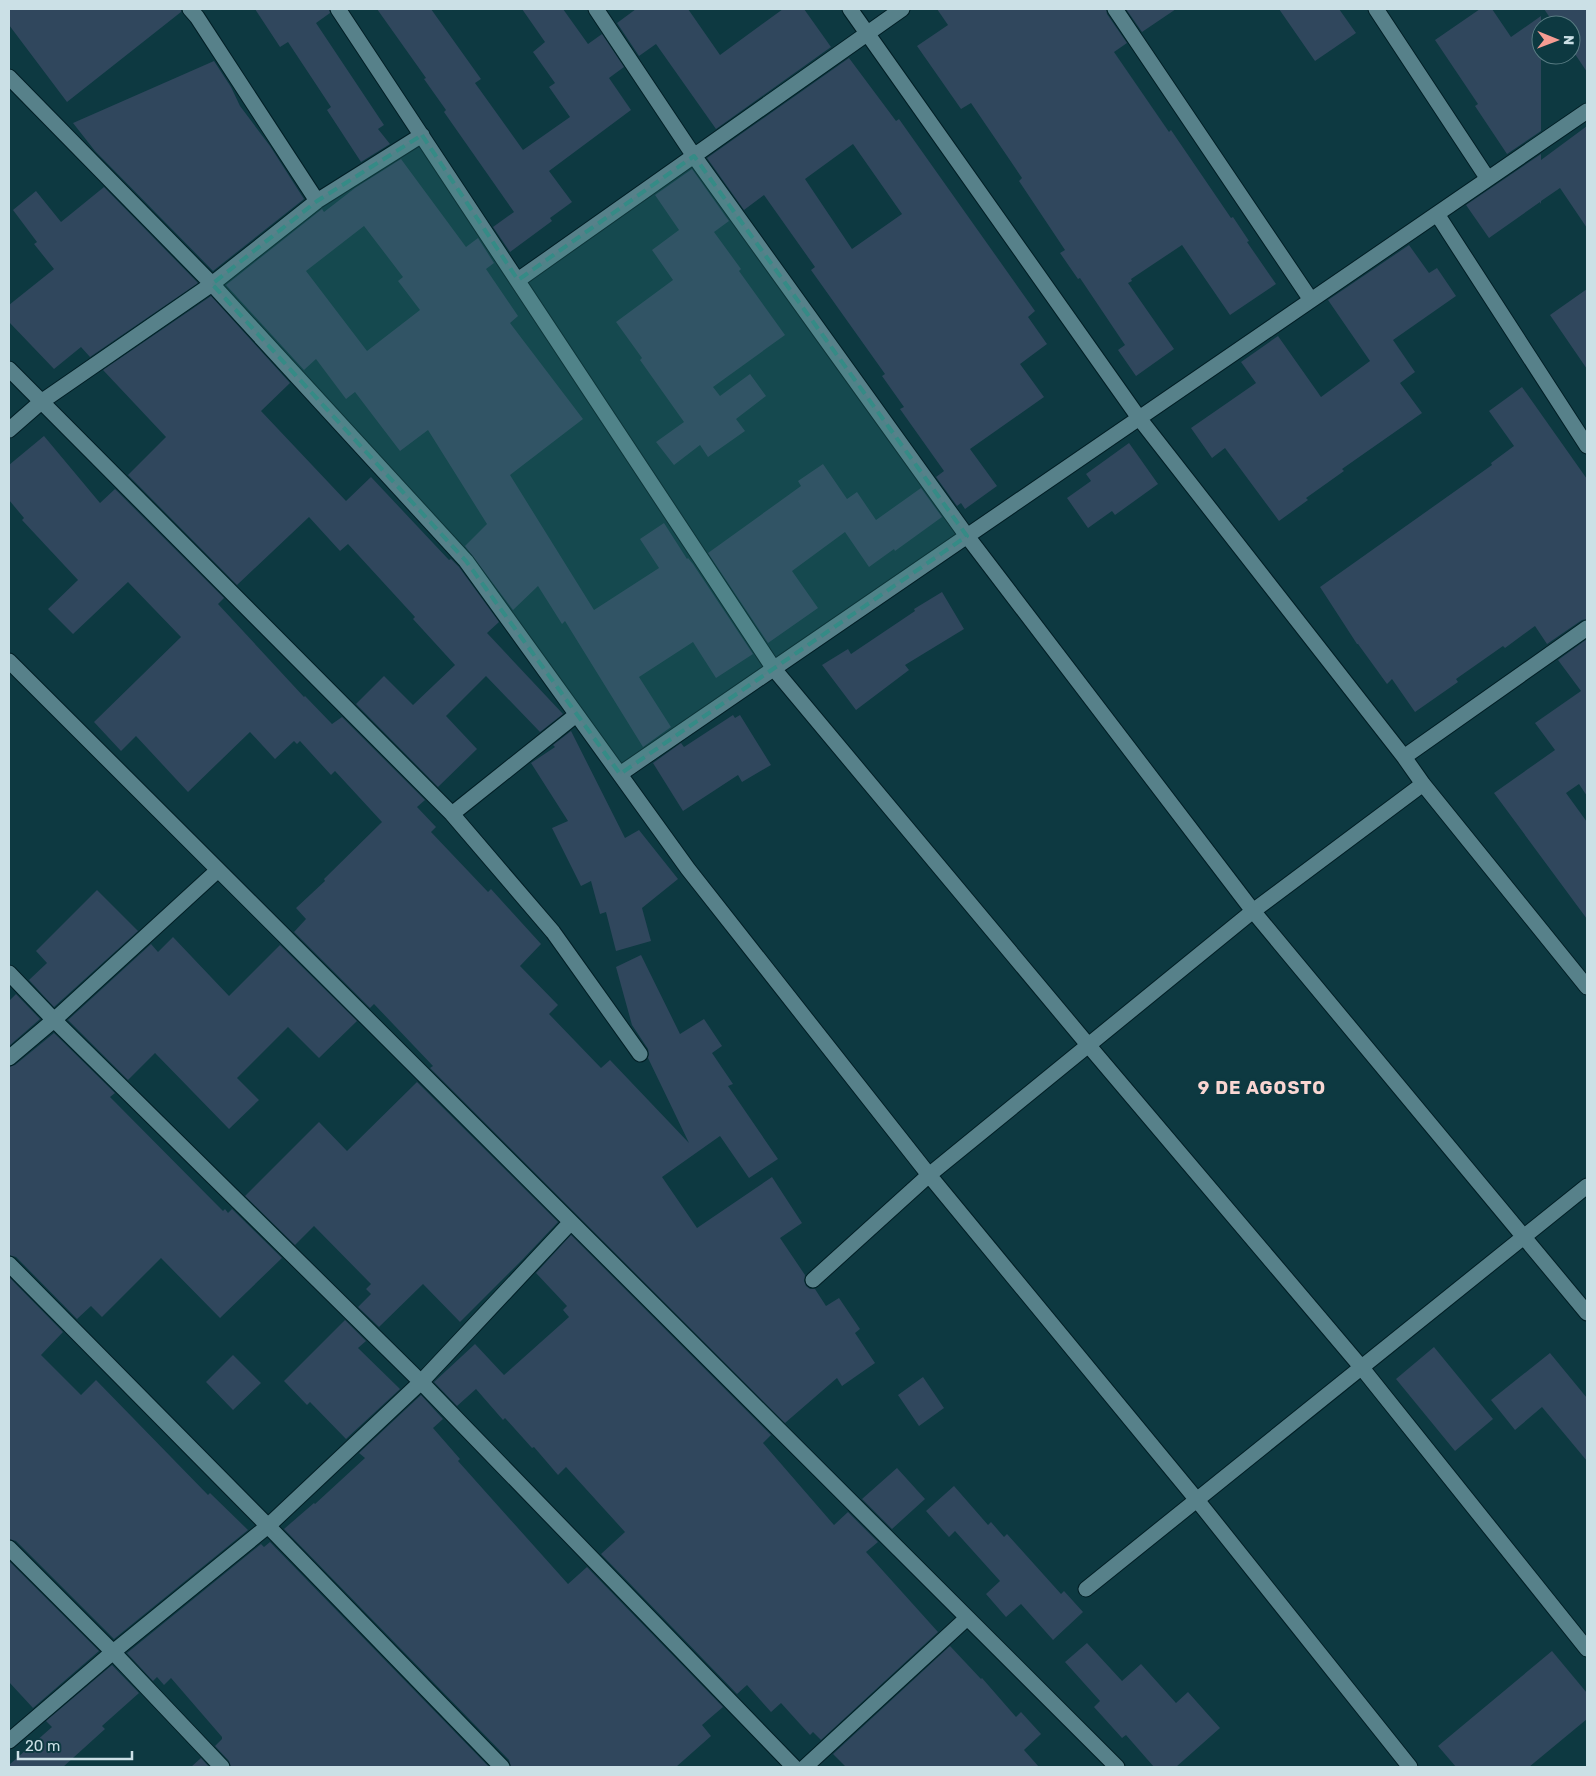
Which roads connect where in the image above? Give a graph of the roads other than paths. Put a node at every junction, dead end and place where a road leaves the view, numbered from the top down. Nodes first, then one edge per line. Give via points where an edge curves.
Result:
1 (190, 9) edge
2 (338, 9) edge
3 (596, 9) edge
4 (850, 9) edge
5 (902, 9) edge
6 (1115, 9) edge
7 (1376, 9) edge
8 (867, 34) junction
9 (9, 77) edge
10 (1587, 111) edge
11 (422, 135) junction
12 (694, 156) junction
13 (1488, 179) junction
14 (317, 200) junction
15 (1437, 214) junction
16 (518, 280) junction
17 (212, 284) junction
18 (1311, 300) junction
19 (9, 369) edge
20 (41, 402) junction
21 (1139, 418) junction
22 (9, 430) edge
23 (1587, 446) edge
24 (967, 536) junction
25 (1587, 628) edge
26 (9, 661) edge
27 (774, 669) junction
28 (576, 715) junction
29 (1404, 757) junction
30 (620, 774) junction
31 (1423, 784) junction
32 (452, 814) junction
33 (218, 870) junction
34 (1253, 911) junction
35 (9, 973) edge
36 (1587, 987) edge
37 (54, 1020) junction
38 (1089, 1046) junction
39 (640, 1054) dead end
40 (9, 1058) edge
41 (930, 1175) junction
42 (1587, 1186) edge
43 (571, 1222) junction
44 (1525, 1236) junction
45 (9, 1264) edge
46 (813, 1280) dead end
47 (1587, 1313) edge
48 (1362, 1368) junction
49 (421, 1382) junction
50 (1197, 1500) junction
51 (268, 1526) junction
52 (9, 1548) edge
53 (1086, 1589) dead end
54 (967, 1618) junction
55 (1587, 1649) edge
56 (113, 1652) junction
57 (9, 1741) edge
58 (222, 1767) edge
59 (502, 1767) edge
60 (794, 1767) edge
61 (805, 1767) edge
62 (1117, 1767) edge
63 (1410, 1767) edge

1 - 14 street
2 - 11 street
3 - 12 street
4 - 8 street
5 - 8 street
6 - 18 street
7 - 13 street
8 - 12 street
8 - 21 street
9 - 17 street
10 - 13 street
11 - 14 street
11 - 16 street
12 - 16 street
12 - 24 street
13 - 15 street
14 - 17 street
15 - 18 street
15 - 23 street
16 - 27 street
17 - 20 street
17 - 28 street via 466,561
18 - 21 street
19 - 20 street
20 - 22 street
20 - 32 street
21 - 24 street
21 - 29 street
24 - 27 street
24 - 34 street
25 - 29 street
26 - 33 street
27 - 30 street
27 - 38 street
28 - 30 street
28 - 32 street
29 - 31 street
30 - 41 street via 688,869
31 - 34 street
31 - 36 street
32 - 39 street via 553,932
33 - 37 street
33 - 43 street
34 - 38 street
34 - 44 street
35 - 37 street
37 - 40 street
37 - 49 street
38 - 41 street
38 - 48 street
41 - 46 street
41 - 50 street
42 - 44 street
43 - 49 street
43 - 54 street
44 - 47 street
44 - 48 street
45 - 51 street
48 - 50 street
48 - 55 street
49 - 51 street
49 - 60 street
50 - 53 street
50 - 63 street
51 - 56 street
51 - 59 street
52 - 56 street
54 - 61 street
54 - 62 street
56 - 57 street
56 - 58 street

